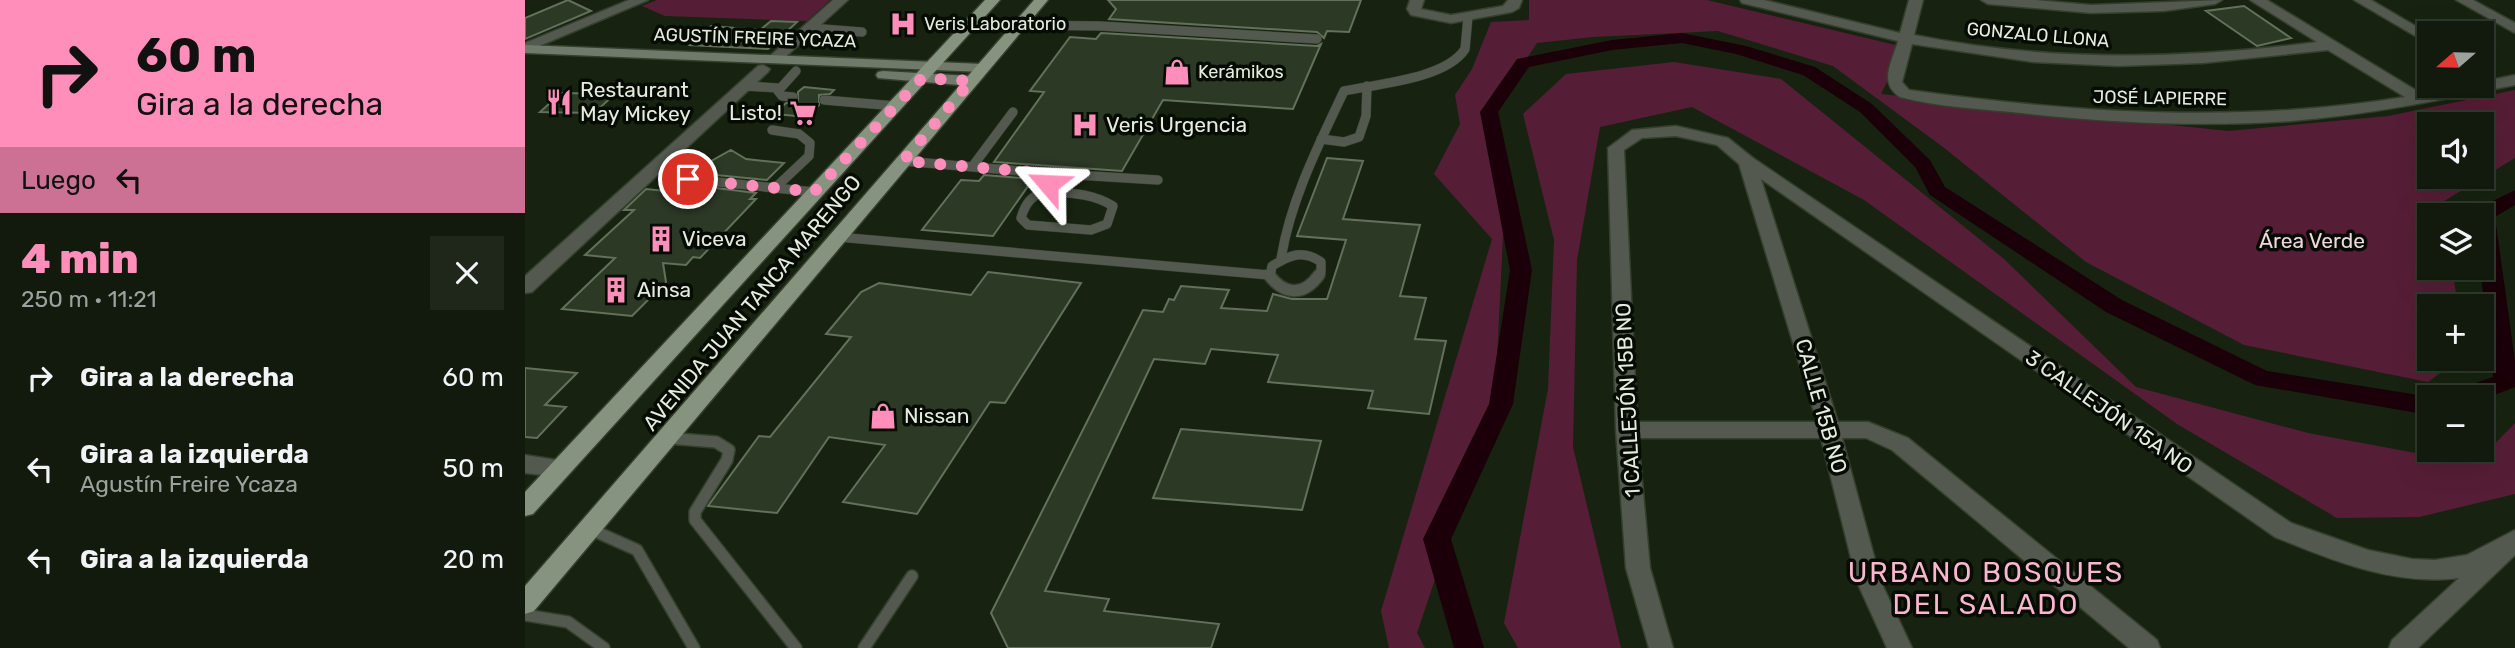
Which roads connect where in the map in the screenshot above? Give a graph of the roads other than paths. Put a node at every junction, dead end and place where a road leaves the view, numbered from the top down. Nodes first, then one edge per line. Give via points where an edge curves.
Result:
1 (641, 0) edge
2 (841, 0) edge
3 (993, 0) edge
4 (1041, 0) edge
5 (1417, 0) edge
6 (1515, 0) edge
7 (1747, 0) edge
8 (1916, 0) edge
9 (1988, 0) edge
10 (2215, 0) edge
11 (2257, 0) edge
12 (2361, 0) edge
13 (2463, 0) edge
14 (1468, 18) junction
15 (1020, 25) junction
16 (810, 28) junction
17 (2515, 29) edge
18 (862, 32) dead end
19 (2417, 33) edge
20 (1317, 39) dead end
21 (1907, 39) junction
22 (2330, 45) junction
23 (525, 48) edge
24 (525, 61) edge
25 (770, 63) junction
26 (796, 71) junction
27 (928, 71) junction
28 (977, 75) junction
29 (2509, 81) edge
30 (745, 86) junction
31 (1367, 86) junction
32 (779, 88) junction
33 (793, 97) dead end
34 (824, 100) dead end
35 (2421, 100) junction
36 (896, 106) junction
37 (1013, 112) dead end
38 (772, 130) dead end
39 (1321, 139) junction
40 (1616, 148) joint
41 (903, 161) junction
42 (1747, 162) junction
43 (972, 167) junction
44 (1043, 173) junction
45 (688, 179) dead end
46 (1158, 180) dead end
47 (775, 188) junction
48 (1045, 191) junction
49 (814, 192) junction
50 (838, 237) junction
51 (1281, 259) junction
52 (1269, 275) junction
53 (525, 287) edge
54 (1829, 428) junction
55 (1627, 430) junction
56 (667, 438) junction
57 (525, 464) edge
58 (561, 468) junction
59 (525, 507) edge
60 (590, 529) junction
61 (2508, 545) edge
62 (912, 576) dead end
63 (525, 603) edge
64 (525, 615) edge
65 (604, 648) edge
66 (694, 648) edge
67 (796, 648) edge
68 (864, 648) edge
69 (1661, 648) edge
70 (1900, 648) edge
71 (2148, 648) edge
72 (2401, 648) edge

1 - 23 street
2 - 16 street
3 - 27 main road, AVENIDA JUAN TANCA MARENGO
4 - 15 main road, AVENIDA JUAN TANCA MARENGO
5 - 14 street via 1416,12
6 - 14 street via 1507,9
7 - 21 street, GONZALO LLONA
8 - 21 street, JOSÉ LAPIERRE
9 - 10 street via 2091,9
11 - 22 street
12 - 19 street
13 - 17 street
14 - 31 lane via 1468,43 1459,58 1439,69
15 - 20 lane
15 - 28 main road, AVENIDA JUAN TANCA MARENGO
16 - 18 lane
16 - 25 street
21 - 22 street, GONZALO LLONA via 2014,56 2129,61 2243,57
21 - 35 street, JOSÉ LAPIERRE via 1894,82 1898,90 2015,110 2225,119
22 - 35 street
23 - 25 main road, AGUSTÍN FREIRE YCAZA
24 - 25 main road, AGUSTÍN FREIRE YCAZA
25 - 26 main road, AGUSTÍN FREIRE YCAZA
25 - 27 main road, AGUSTÍN FREIRE YCAZA
25 - 30 street
26 - 27 main road, AGUSTÍN FREIRE YCAZA
26 - 32 lane
27 - 28 main road, AGUSTÍN FREIRE YCAZA
27 - 36 main road, AVENIDA JUAN TANCA MARENGO
28 - 41 main road, AVENIDA JUAN TANCA MARENGO
29 - 35 street, JOSÉ LAPIERRE
30 - 32 lane
30 - 53 street
31 - 39 lane via 1344,92
31 - 39 lane via 1366,116 1359,137 1344,142
32 - 33 lane via 779,94
34 - 36 lane
36 - 49 main road, AVENIDA JUAN TANCA MARENGO
37 - 43 lane
38 - 47 lane via 799,134 810,144 809,156
39 - 51 lane via 1285,232
40 - 42 street, 3 CALLEJÓN 15A NO via 1638,133 1676,131 1722,141
40 - 55 street, 1 CALLEJÓN 15B NO
41 - 43 lane
41 - 50 main road, AVENIDA JUAN TANCA MARENGO
42 - 54 street, CALLE 15B NO
42 - 61 street, 3 CALLEJÓN 15A NO via 2283,530 2381,564 2432,570 2460,568
43 - 44 lane
44 - 46 lane
44 - 48 lane via 1048,179
45 - 47 lane
47 - 49 lane
48 - 48 lane via 1033,195 1024,206 1021,218 1028,225 1091,230 1107,224 1113,206 1108,202
49 - 58 main road, AVENIDA JUAN TANCA MARENGO
50 - 52 lane
50 - 56 main road, AVENIDA JUAN TANCA MARENGO
51 - 52 lane
51 - 52 lane via 1291,254 1314,256 1324,269 1321,277 1303,289 1280,288
54 - 55 street
54 - 70 street, CALLE 15B NO via 1869,582
54 - 71 street via 1868,430 1900,444
55 - 69 street, 1 CALLEJÓN 15B NO via 1638,568
56 - 60 main road, AVENIDA JUAN TANCA MARENGO
56 - 67 lane via 716,442 729,450 695,520
57 - 58 street
58 - 59 main road, AVENIDA JUAN TANCA MARENGO
60 - 63 main road, AVENIDA JUAN TANCA MARENGO
60 - 66 lane via 637,550
61 - 72 street
62 - 68 lane
64 - 65 lane via 568,622

